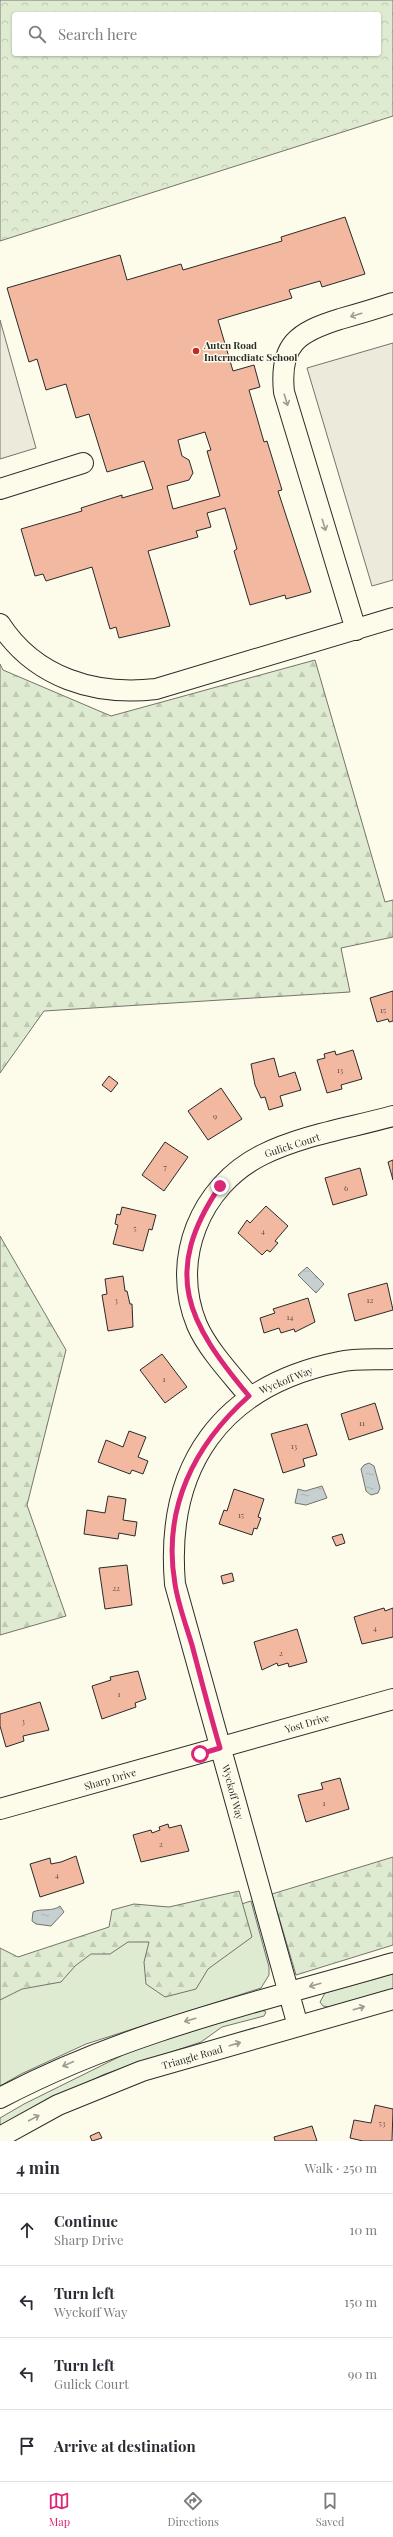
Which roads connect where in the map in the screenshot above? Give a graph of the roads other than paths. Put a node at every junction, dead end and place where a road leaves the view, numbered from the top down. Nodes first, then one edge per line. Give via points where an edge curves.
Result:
1 (393, 303) edge
2 (83, 463) dead end
3 (0, 489) edge
4 (393, 618) edge
5 (0, 624) edge
6 (356, 630) junction
7 (393, 1116) edge
8 (393, 1359) edge
9 (249, 1396) junction
10 (393, 1699) edge
11 (220, 1748) junction
12 (0, 1809) edge
13 (393, 1963) edge
14 (288, 1993) junction
15 (393, 1999) edge
16 (298, 2026) junction
17 (0, 2098) edge
18 (0, 2137) edge

1 -> 6 street via 312,328 298,338 289,349 283,364 284,392
2 - 3 street
4 - 6 street
5 - 6 street via 26,654 49,671 70,682 99,689 129,692 156,689
7 - 9 street, Gulick Court via 290,1144 263,1155 240,1167 220,1186 201,1213 191,1240 187,1261 191,1303 205,1337
8 - 9 street, Wyckoff Way via 340,1361 306,1370
9 - 11 street, Wyckoff Way via 201,1448 182,1492 174,1525 172,1553 175,1584
10 - 11 street, Yost Drive
11 - 12 street, Sharp Drive
11 - 14 street, Wyckoff Way
13 -> 14 street
14 - 16 street, Wyckoff Way
14 -> 17 street via 125,2041 74,2061
16 -> 15 street, Triangle Road
18 -> 16 street, Triangle Road via 58,2105 103,2085 142,2071

